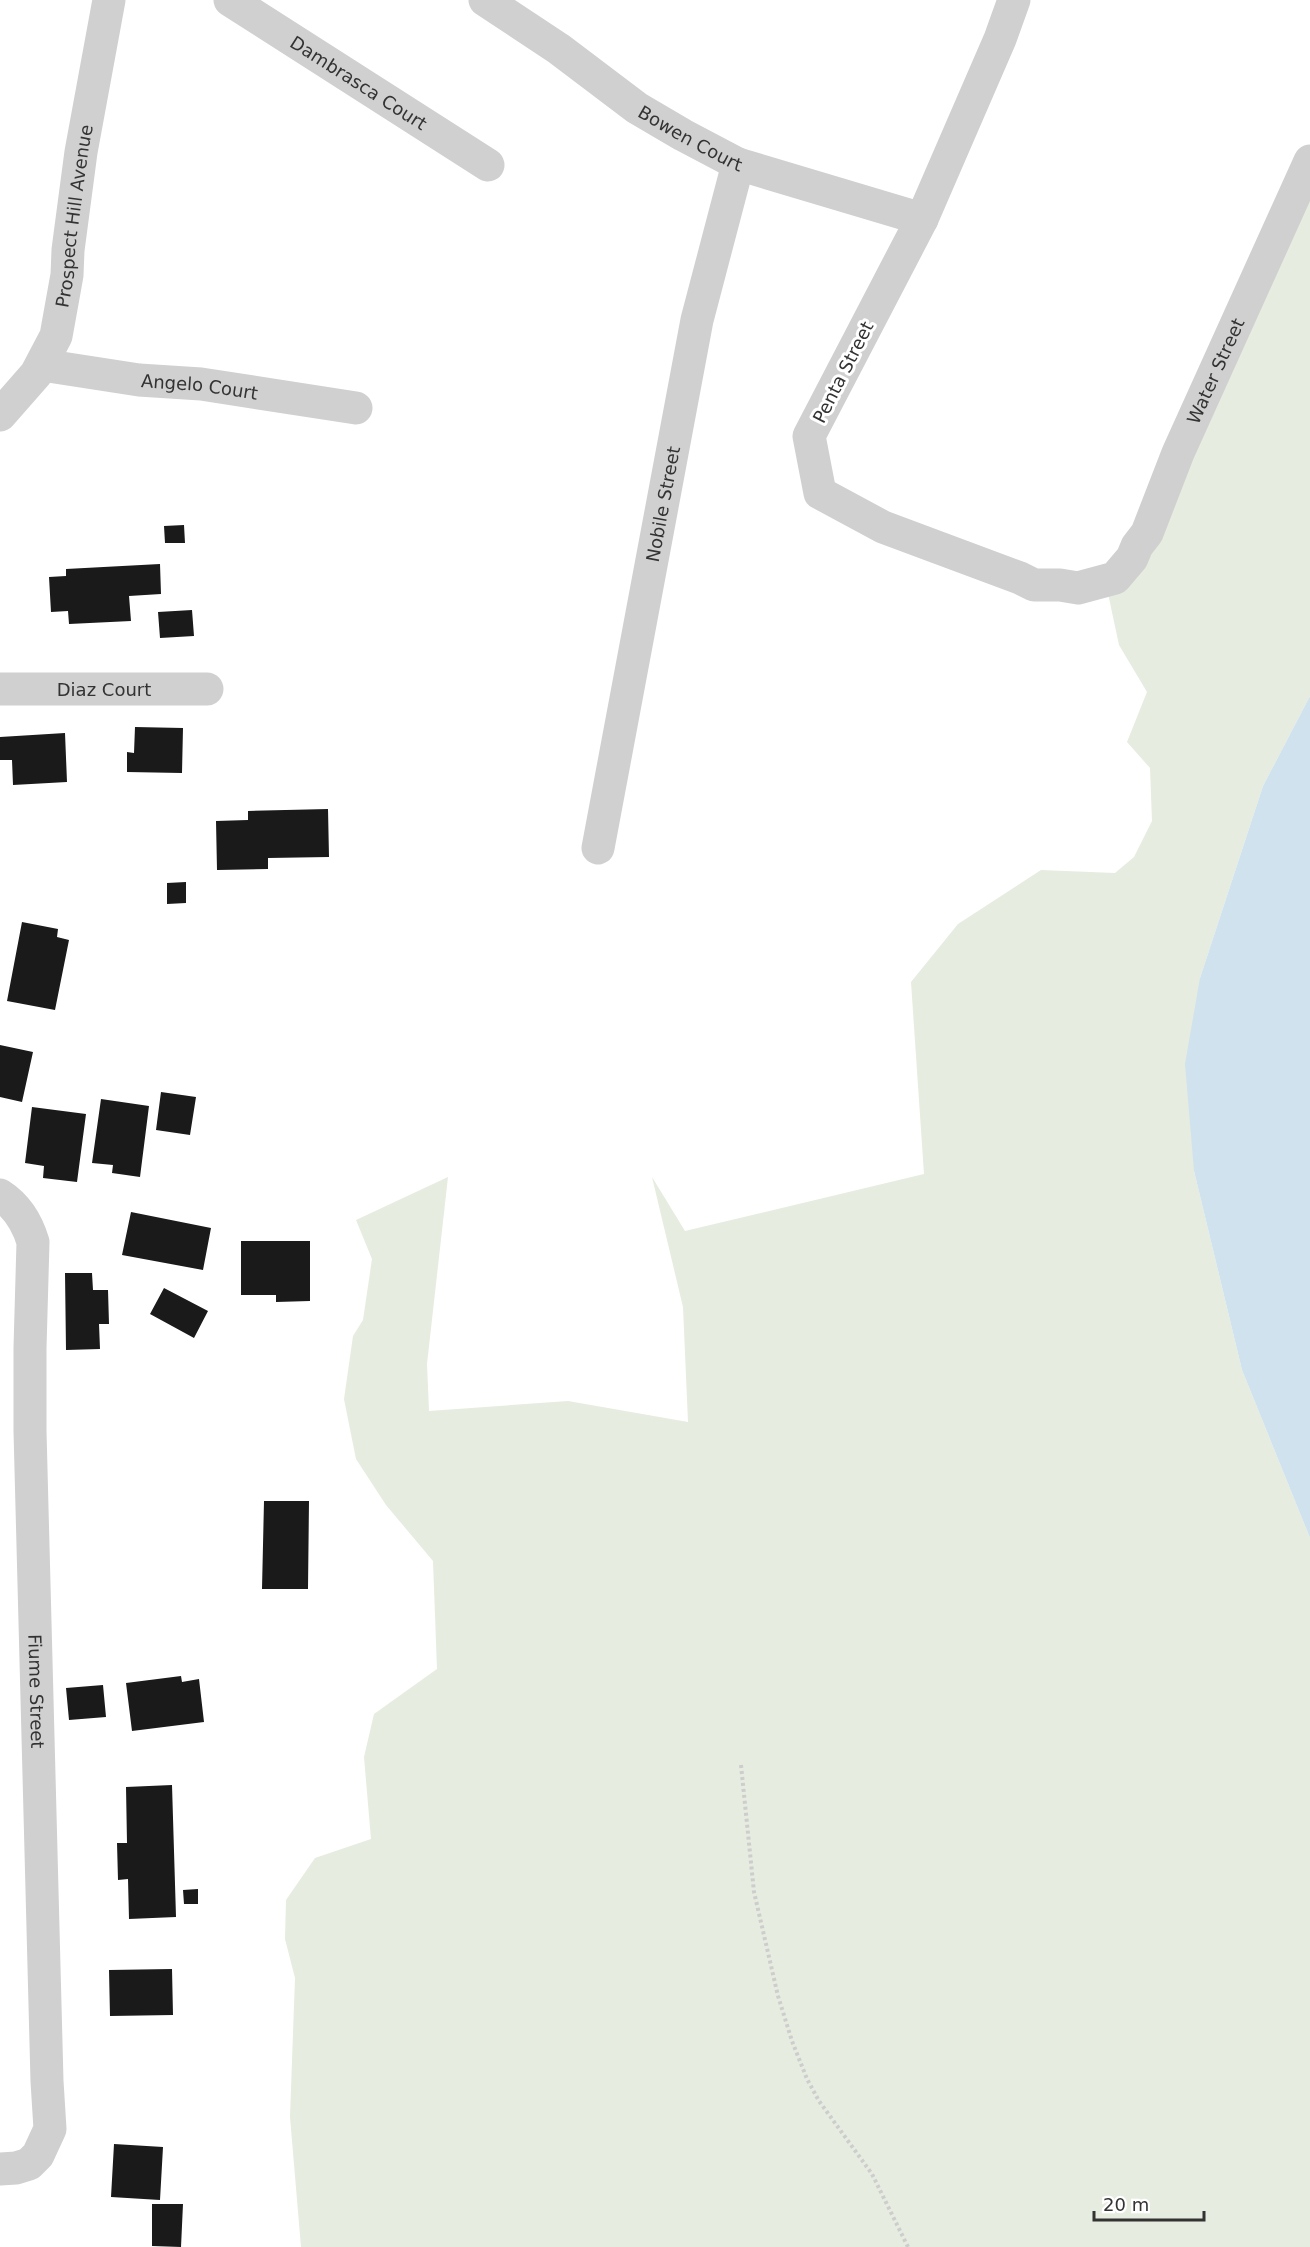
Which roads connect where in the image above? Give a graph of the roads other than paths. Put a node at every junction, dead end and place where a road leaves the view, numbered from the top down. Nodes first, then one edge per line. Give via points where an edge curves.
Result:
1 (109, 0) edge
2 (230, 0) edge
3 (485, 0) edge
4 (1014, 0) edge
5 (1310, 161) edge
6 (738, 164) junction
7 (488, 165) dead end
8 (922, 219) junction
9 (42, 364) junction
10 (356, 408) dead end
11 (0, 415) edge
12 (1115, 578) joint
13 (0, 689) edge
14 (207, 689) dead end
15 (598, 848) dead end
16 (0, 1195) edge
17 (0, 2169) edge

1 - 9 street, Prospect Hill Avenue via 81,152 59,324
2 - 7 street, Dambrasca Court
3 - 6 street, Bowen Court via 560,49 637,108
4 - 8 street, Penta Street
5 - 12 street, Water Street via 1178,453 1148,533
6 - 8 street, Bowen Court
6 - 15 street, Nobile Street via 697,320
8 - 12 street, Penta Street via 809,436 820,493 884,527 1034,585 1078,588
9 - 10 street, Angelo Court
9 - 11 street, Prospect Hill Avenue
13 - 14 street, Diaz Court
16 - 17 street, Fiume Street via 10,1201 28,1225 33,1242 30,1431 50,2129 38,2156 29,2164

